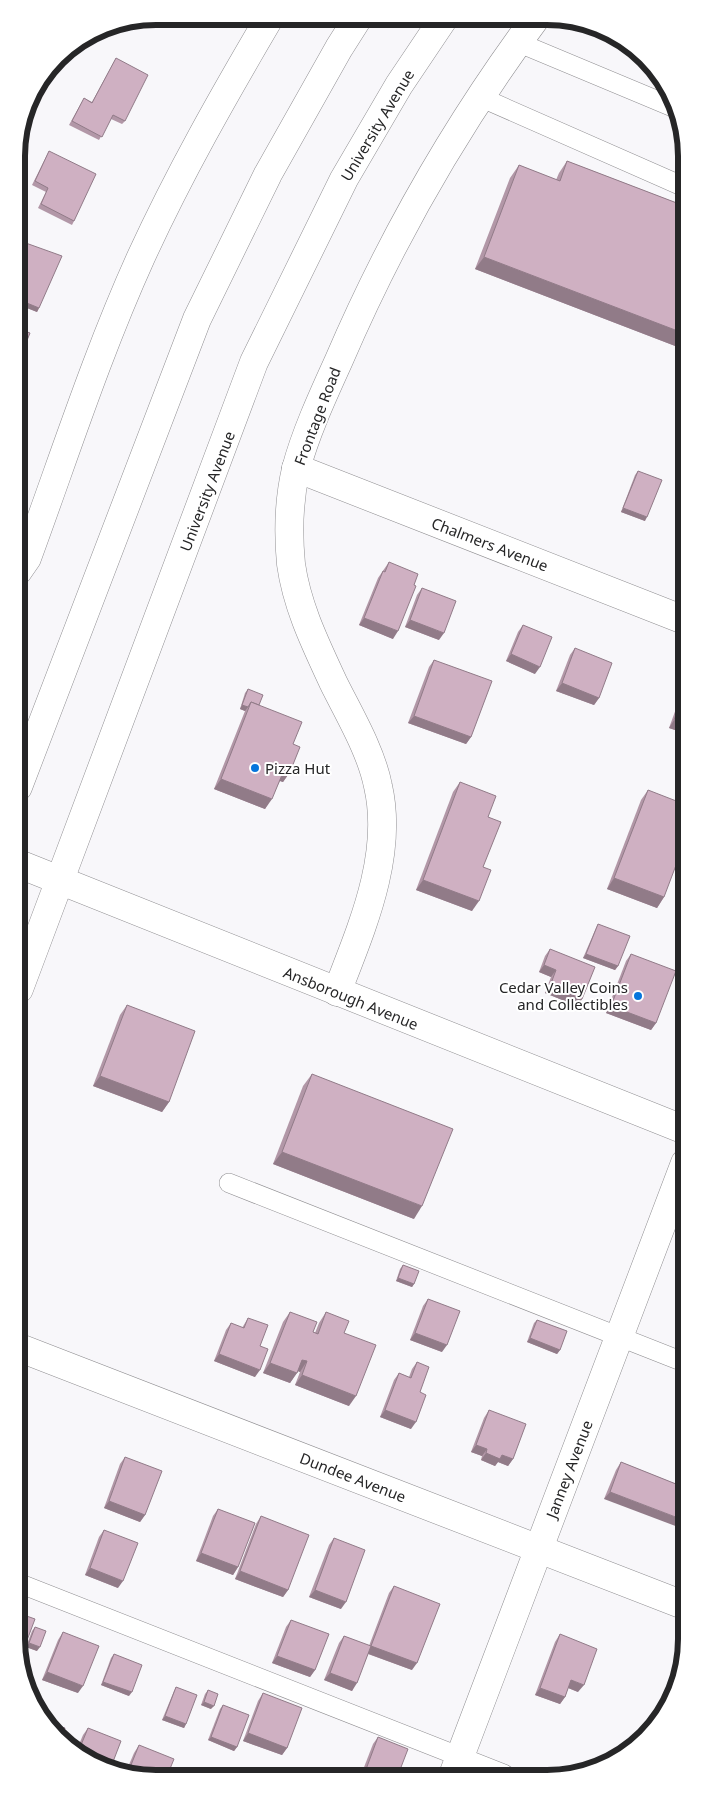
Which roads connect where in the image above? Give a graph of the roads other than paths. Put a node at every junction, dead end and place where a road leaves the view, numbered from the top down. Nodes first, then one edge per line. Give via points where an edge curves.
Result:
1 (265, 25) edge
2 (354, 25) edge
3 (439, 25) edge
4 (530, 25) edge
5 (517, 42) junction
6 (480, 97) junction
7 (668, 105) edge
8 (678, 184) edge
9 (296, 468) junction
10 (25, 561) edge
11 (678, 618) edge
12 (25, 769) edge
13 (25, 866) edge
14 (60, 880) junction
15 (25, 973) edge
16 (336, 992) junction
17 (678, 1127) edge
18 (678, 1181) edge
19 (229, 1183) dead end
20 (619, 1337) junction
21 (25, 1350) edge
22 (678, 1360) edge
23 (539, 1549) junction
24 (25, 1586) edge
25 (678, 1603) edge
26 (457, 1766) edge
27 (480, 1770) edge

1 - 10 street via 209,122 141,257 98,362
2 - 12 street via 268,174 197,319
3 - 14 street, University Avenue via 399,85 344,179 254,362
4 - 5 street, Frontage Road
5 - 6 street, Frontage Road
5 - 7 lane
6 - 8 lane
6 - 9 street, Frontage Road via 394,243 335,369
9 - 11 street, Chalmers Avenue
9 - 16 street, Frontage Road via 289,525 291,566 300,604 315,646 366,752 378,786 382,825 372,892
13 - 14 street, Ansborough Avenue
14 - 15 street, University Avenue
14 - 16 street, Ansborough Avenue
16 - 17 street, Ansborough Avenue
18 - 20 street, Janney Avenue
19 - 20 lane
20 - 22 lane
20 - 23 street, Janney Avenue
21 - 23 street, Dundee Avenue
23 - 25 street, Dundee Avenue
23 - 26 street, Janney Avenue
24 - 26 lane
26 - 27 lane

